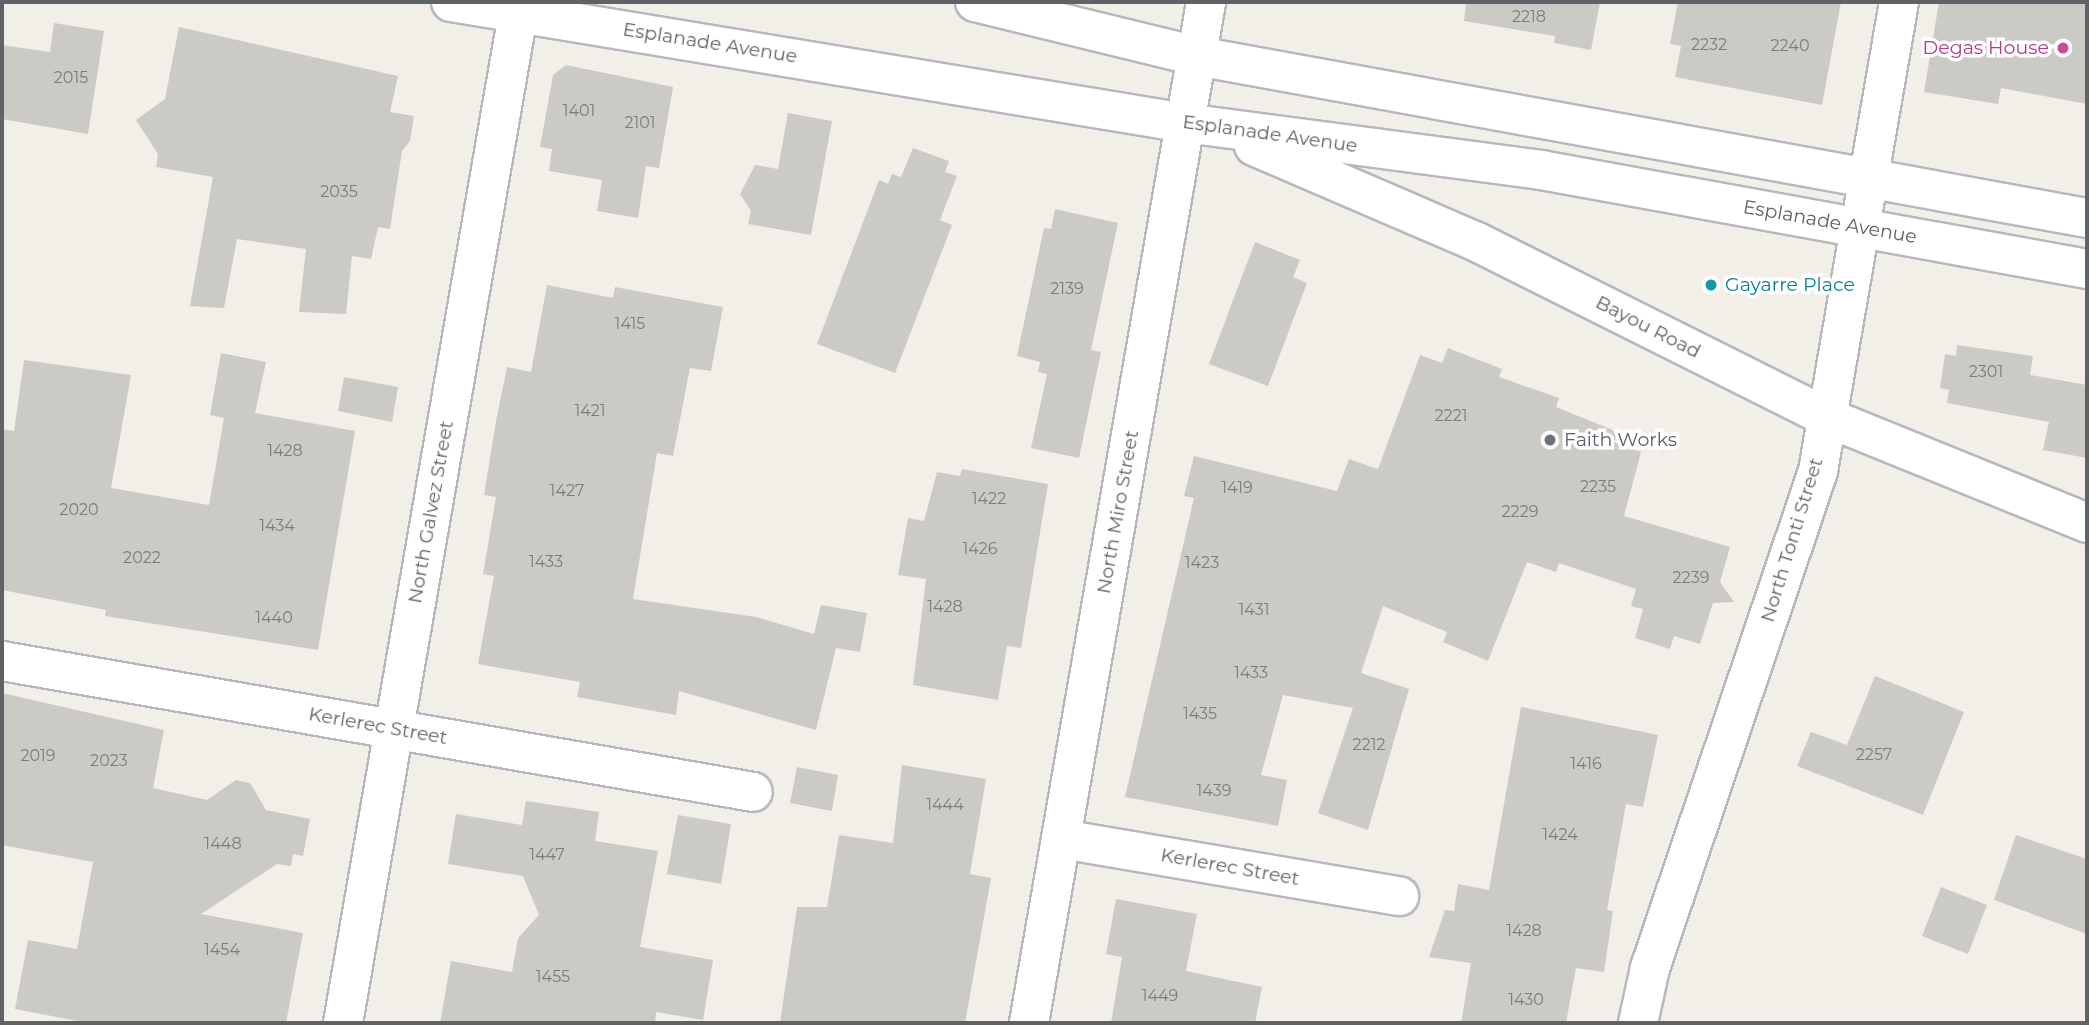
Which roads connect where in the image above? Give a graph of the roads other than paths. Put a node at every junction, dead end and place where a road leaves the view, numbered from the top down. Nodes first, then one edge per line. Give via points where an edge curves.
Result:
1 (451, 2) edge
2 (975, 2) edge
3 (1206, 2) edge
4 (1899, 2) edge
5 (519, 7) edge
6 (1197, 56) junction
7 (1198, 125) junction
8 (1868, 177) junction
9 (2087, 218) edge
10 (1859, 227) junction
11 (2087, 269) edge
12 (1826, 417) junction
13 (2087, 523) edge
14 (2, 661) edge
15 (394, 729) junction
16 (753, 792) dead end
17 (1061, 839) junction
18 (1399, 896) dead end
19 (343, 1023) edge
20 (1029, 1023) edge
21 (1638, 1023) edge

1 - 5 street, Esplanade Avenue
2 - 6 street
3 - 6 street, North Miro Street
4 - 8 street, North Tonti Street
5 - 7 street, Esplanade Avenue
5 - 15 street, North Galvez Street
6 - 7 street, North Miro Street
6 - 8 street
7 - 10 street, Esplanade Avenue via 1541,170
7 - 12 street, Bayou Road via 1477,242
7 - 17 street, North Miro Street
8 - 9 street
8 - 10 street, North Tonti Street
10 - 11 street, Esplanade Avenue
10 - 12 street, North Tonti Street
12 - 13 street, Bayou Road
12 - 21 street, North Tonti Street via 1818,471 1650,968
14 - 15 street, Kerlerec Street
15 - 16 street, Kerlerec Street
15 - 19 street, North Galvez Street
17 - 18 street, Kerlerec Street
17 - 20 street, North Miro Street

